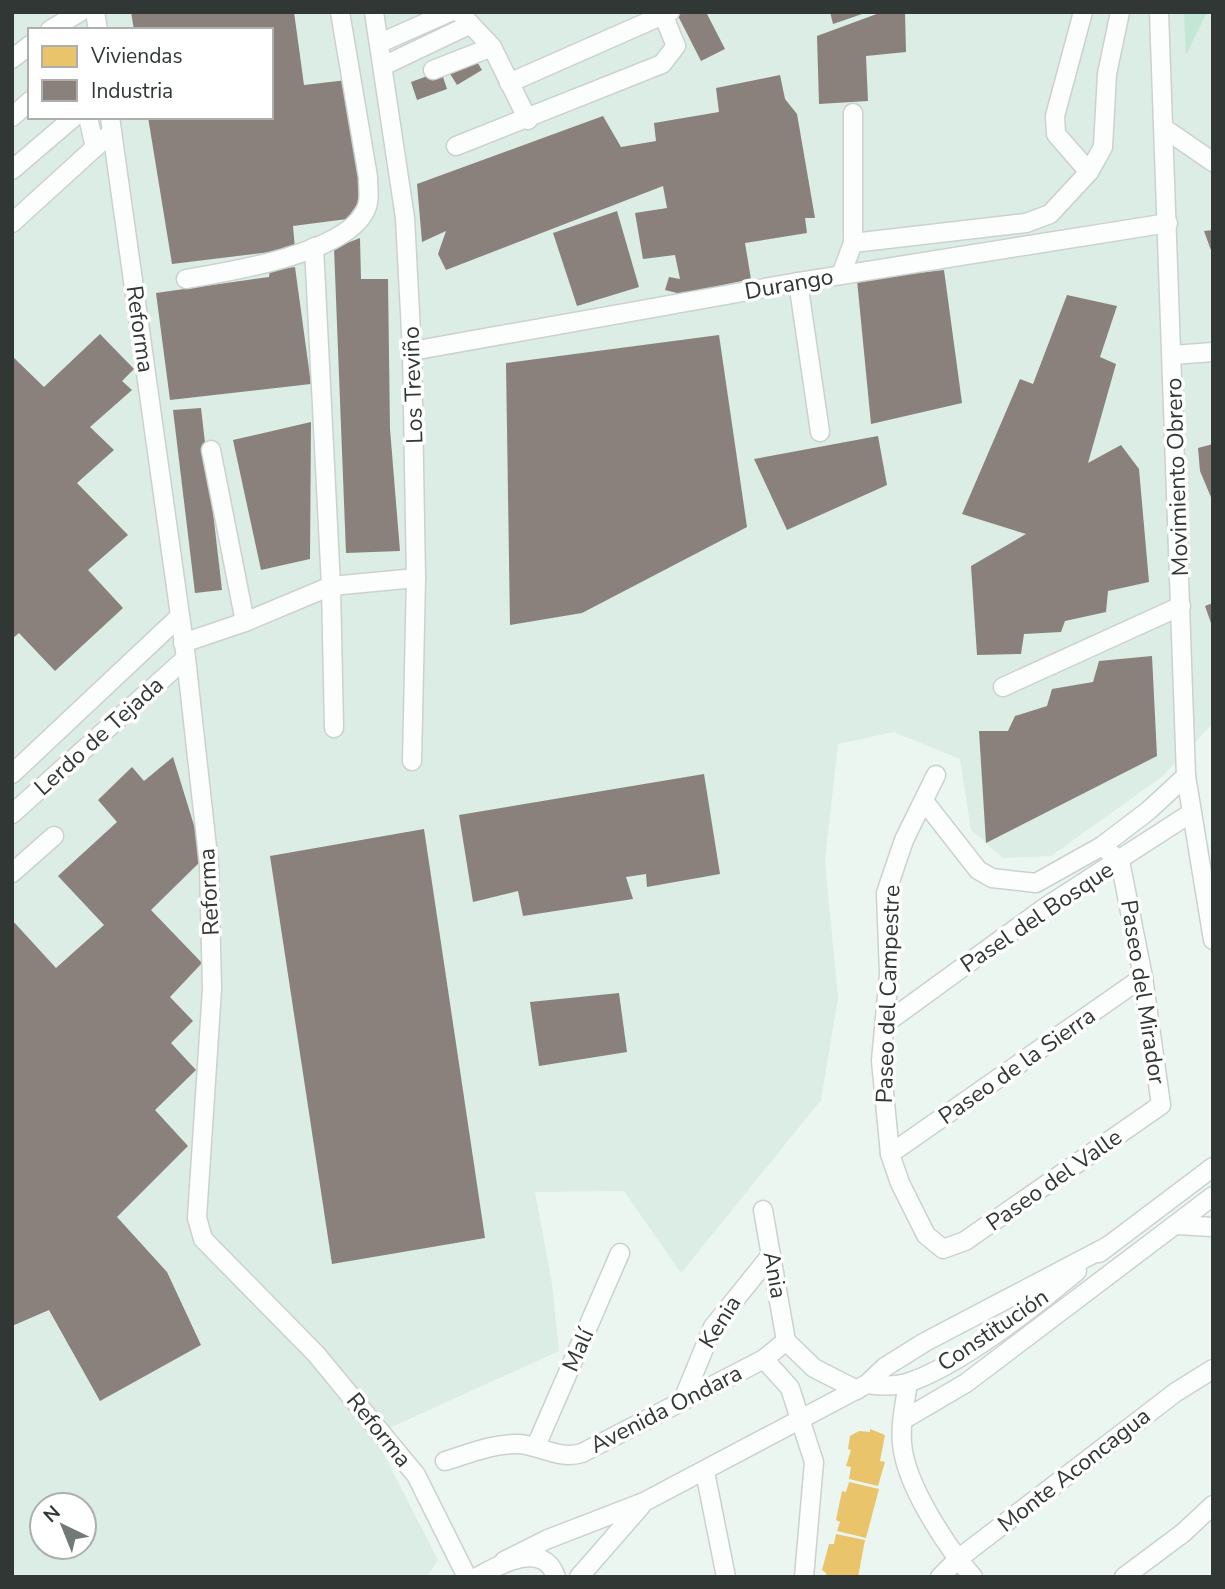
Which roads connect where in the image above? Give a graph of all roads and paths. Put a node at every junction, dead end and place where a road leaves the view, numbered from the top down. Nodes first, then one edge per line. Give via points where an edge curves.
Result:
1 (340, 12) edge
2 (374, 12) edge
3 (450, 12) edge
4 (1083, 12) edge
5 (1120, 12) edge
6 (1159, 12) edge
7 (665, 13) edge
8 (464, 18) edge
9 (380, 44) junction
10 (28, 47) edge
11 (492, 47) junction
12 (12, 59) edge
13 (383, 65) junction
14 (433, 70) dead end
15 (509, 83) junction
16 (28, 103) edge
17 (853, 113) dead end
18 (12, 117) edge
19 (72, 119) edge
20 (90, 119) edge
21 (528, 120) junction
22 (1165, 129) junction
23 (106, 134) edge
24 (456, 146) dead end
25 (1213, 162) edge
26 (12, 170) edge
27 (1089, 172) junction
28 (12, 223) edge
29 (1168, 223) junction
30 (853, 243) junction
31 (314, 247) junction
32 (841, 275) junction
33 (186, 279) dead end
34 (798, 282) junction
35 (412, 351) junction
36 (1213, 352) edge
37 (1173, 355) junction
38 (820, 432) dead end
39 (211, 450) dead end
40 (416, 578) junction
41 (331, 586) junction
42 (1181, 606) junction
43 (179, 617) junction
44 (245, 622) junction
45 (185, 650) junction
46 (1003, 687) dead end
47 (334, 728) dead end
48 (412, 761) dead end
49 (18, 769) edge
50 (936, 775) dead end
51 (1186, 776) junction
52 (43, 786) junction
53 (924, 801) junction
54 (1191, 813) junction
55 (12, 814) edge
56 (54, 836) dead end
57 (1102, 846) junction
58 (1120, 861) junction
59 (12, 873) edge
60 (1037, 883) junction
61 (1047, 906) junction
62 (1213, 940) edge
63 (1143, 977) junction
64 (886, 1023) junction
65 (1161, 1105) joint
66 (890, 1154) junction
67 (1213, 1167) edge
68 (1213, 1196) edge
69 (763, 1210) dead end
70 (1175, 1225) junction
71 (1213, 1227) edge
72 (1108, 1246) junction
73 (943, 1249) joint
74 (620, 1253) dead end
75 (771, 1255) junction
76 (786, 1341) junction
77 (764, 1359) junction
78 (814, 1368) junction
79 (1213, 1369) edge
80 (908, 1383) junction
81 (862, 1387) junction
82 (790, 1388) junction
83 (684, 1397) junction
84 (803, 1420) junction
85 (903, 1420) junction
86 (536, 1446) junction
87 (445, 1461) dead end
88 (705, 1472) junction
89 (644, 1502) junction
90 (1213, 1505) edge
91 (958, 1559) junction
92 (504, 1561) junction
93 (467, 1577) edge
94 (477, 1577) edge
95 (556, 1577) edge
96 (579, 1577) edge
97 (726, 1577) edge
98 (804, 1577) edge
99 (940, 1577) edge
100 (972, 1577) edge
101 (1124, 1577) edge

1 - 31 street via 369,201 353,227
2 - 9 street, Los Treviño
3 - 9 street
4 - 27 street via 1055,116 1056,134
5 - 27 street via 1107,74 1103,147
6 - 22 street, Movimiento Obrero
7 - 15 street
7 - 21 street via 676,46 662,64
8 - 11 street
8 - 13 street
9 - 13 street, Los Treviño
10 - 12 street
11 - 14 street
11 - 15 street
13 - 35 street, Los Treviño via 405,218
15 - 21 street
16 - 18 street
17 - 30 street
19 - 26 street
20 - 23 street
21 - 24 street
22 - 25 street
22 - 29 street, Movimiento Obrero
23 - 28 street
23 - 43 street, Reforma
27 - 30 street via 1050,214 1026,223
29 - 32 street, Durango
29 - 37 street, Movimiento Obrero
30 - 32 street
31 - 33 street via 273,262
31 - 41 street
32 - 34 street, Durango
34 - 35 street, Durango
34 - 38 street
35 - 40 street, Los Treviño
36 - 37 street
37 - 42 street, Movimiento Obrero
39 - 44 street
40 - 41 street
40 - 48 street, Los Treviño
41 - 44 street
41 - 47 street
42 - 46 street
42 - 51 street, Movimiento Obrero
43 - 45 street, Reforma
43 - 49 street, Lerdo de Tejada
44 - 45 street
45 - 52 street, Lerdo de Tejada
45 - 93 street, Reforma via 212,919 210,1056 197,1195 203,1239 316,1354 416,1475
49 - 52 street
50 - 53 street, Paseo del Campestre
51 - 54 street, Movimiento Obrero
51 - 57 street
52 - 55 street, Lerdo de Tejada
53 - 60 street via 978,870 992,878
53 - 64 street, Paseo del Campestre via 886,894 890,974
54 - 58 street, Pasel del Bosque
54 - 62 street, Movimiento Obrero
56 - 59 street
57 - 58 street
57 - 60 street
58 - 61 street, Pasel del Bosque
58 - 63 street, Paseo del Mirador
60 - 61 street
61 - 64 street, Pasel del Bosque
63 - 65 street, Paseo del Mirador
63 - 66 street, Paseo de la Sierra
64 - 66 street, Paseo del Campestre via 881,1061
65 - 73 street, Paseo del Valle via 965,1241
66 - 73 street, Paseo del Campestre via 926,1235
67 - 72 street, Constitución
68 - 70 street
69 - 75 street, Ania
70 - 71 street
70 - 85 street via 966,1383
72 - 80 street, Constitución via 1010,1321 937,1370
72 - 81 street, Constitución via 925,1342
74 - 86 street, Malí
75 - 76 street, Ania
75 - 83 street, Kenia via 713,1327
76 - 77 street, Avenida Ondara
76 - 78 street
77 - 82 street, Avenida Ondara
77 - 83 street, Avenida Ondara
78 - 81 street
78 - 82 street
79 - 91 street, Monte Aconcagua via 1176,1392
80 - 81 street, Constitución
80 - 85 street
81 - 84 street, Constitución
82 - 84 street, Avenida Ondara
83 - 86 street, Avenida Ondara via 582,1453 568,1457
84 - 88 street, Constitución
84 - 98 street, Avenida Ondara via 814,1462
85 - 91 street via 906,1463
86 - 87 street, Avenida Ondara via 500,1446
88 - 89 street, Constitución
88 - 97 street
89 - 92 street, Constitución
89 - 96 street
90 - 101 street
91 - 99 street, Monte Aconcagua
91 - 100 street
92 - 94 street, Constitución
92 - 95 street via 541,1558 550,1563

